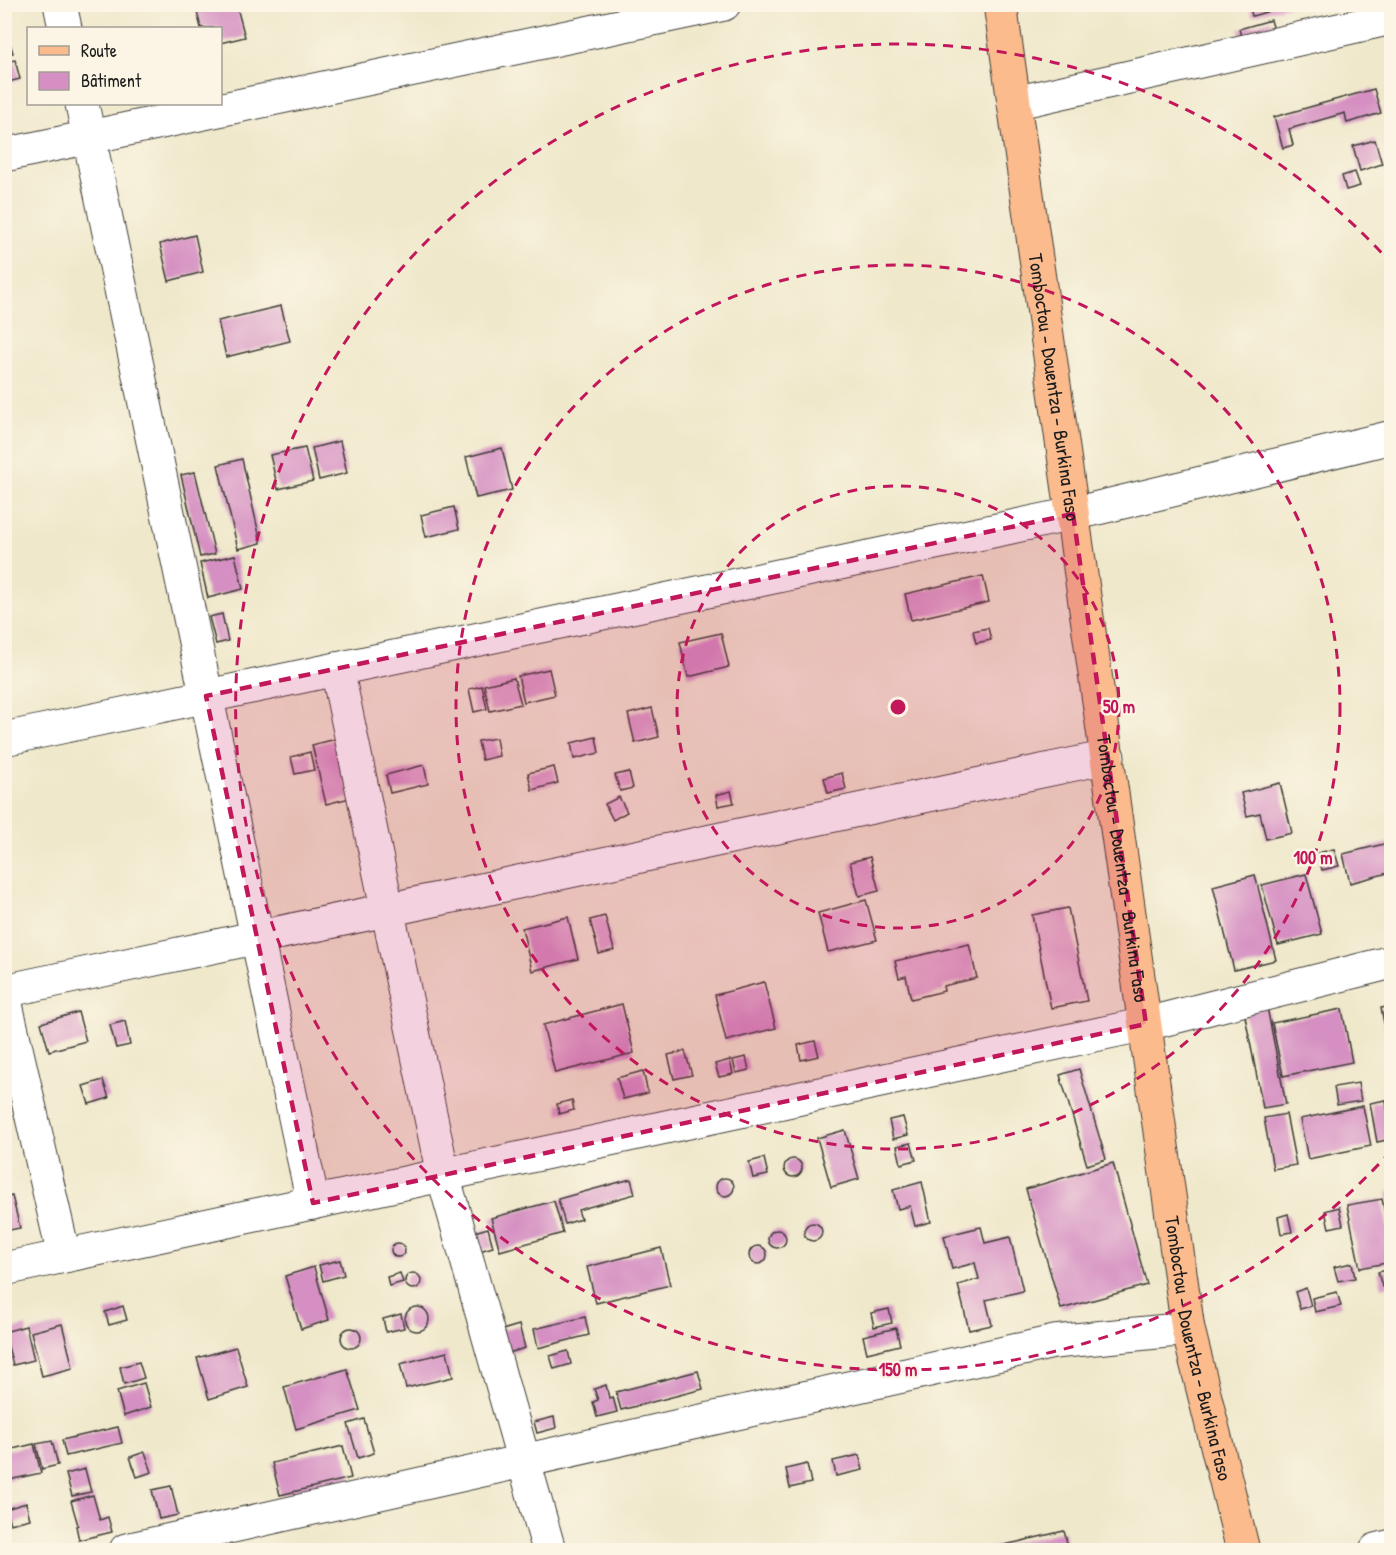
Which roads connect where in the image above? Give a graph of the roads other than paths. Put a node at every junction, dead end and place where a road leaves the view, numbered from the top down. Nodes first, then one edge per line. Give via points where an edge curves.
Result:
1 (60, 4) edge
2 (724, 4) edge
3 (1000, 4) edge
4 (1392, 18) edge
5 (65, 27) edge
6 (1014, 103) junction
7 (82, 105) edge
8 (89, 138) junction
9 (4, 155) edge
10 (1392, 436) edge
11 (1073, 514) junction
12 (338, 669) junction
13 (206, 696) junction
14 (4, 739) edge
15 (1108, 757) junction
16 (388, 910) junction
17 (257, 938) junction
18 (1392, 962) edge
19 (4, 991) edge
20 (4, 996) edge
21 (1146, 1024) junction
22 (443, 1175) junction
23 (313, 1203) junction
24 (64, 1256) junction
25 (4, 1269) edge
26 (1188, 1329) junction
27 (524, 1462) junction
28 (1392, 1546) edge
29 (126, 1551) edge
30 (549, 1551) edge
31 (1243, 1551) edge
32 (1376, 1551) edge

1 - 5 street
2 - 8 street
3 - 6 main road, Tomboctou - Douentza - Burkina Faso
4 - 6 street
6 - 11 main road, Tomboctou - Douentza - Burkina Faso
7 - 8 street
8 - 9 street
8 - 13 street
10 - 11 street
11 - 12 street
11 - 15 main road, Tomboctou - Douentza - Burkina Faso
12 - 13 street
12 - 16 street
13 - 14 street
13 - 17 street
15 - 16 street
15 - 21 main road, Tomboctou - Douentza - Burkina Faso
16 - 17 street
16 - 22 street
17 - 19 street
17 - 23 street
18 - 21 street
20 - 24 street
21 - 22 street
21 - 26 main road, Tomboctou - Douentza - Burkina Faso
22 - 23 street
22 - 27 street
23 - 24 street
24 - 25 street
26 - 27 street via 1054,1342
26 - 31 main road, Tomboctou - Douentza - Burkina Faso
27 - 29 street
27 - 30 street
28 - 32 street

